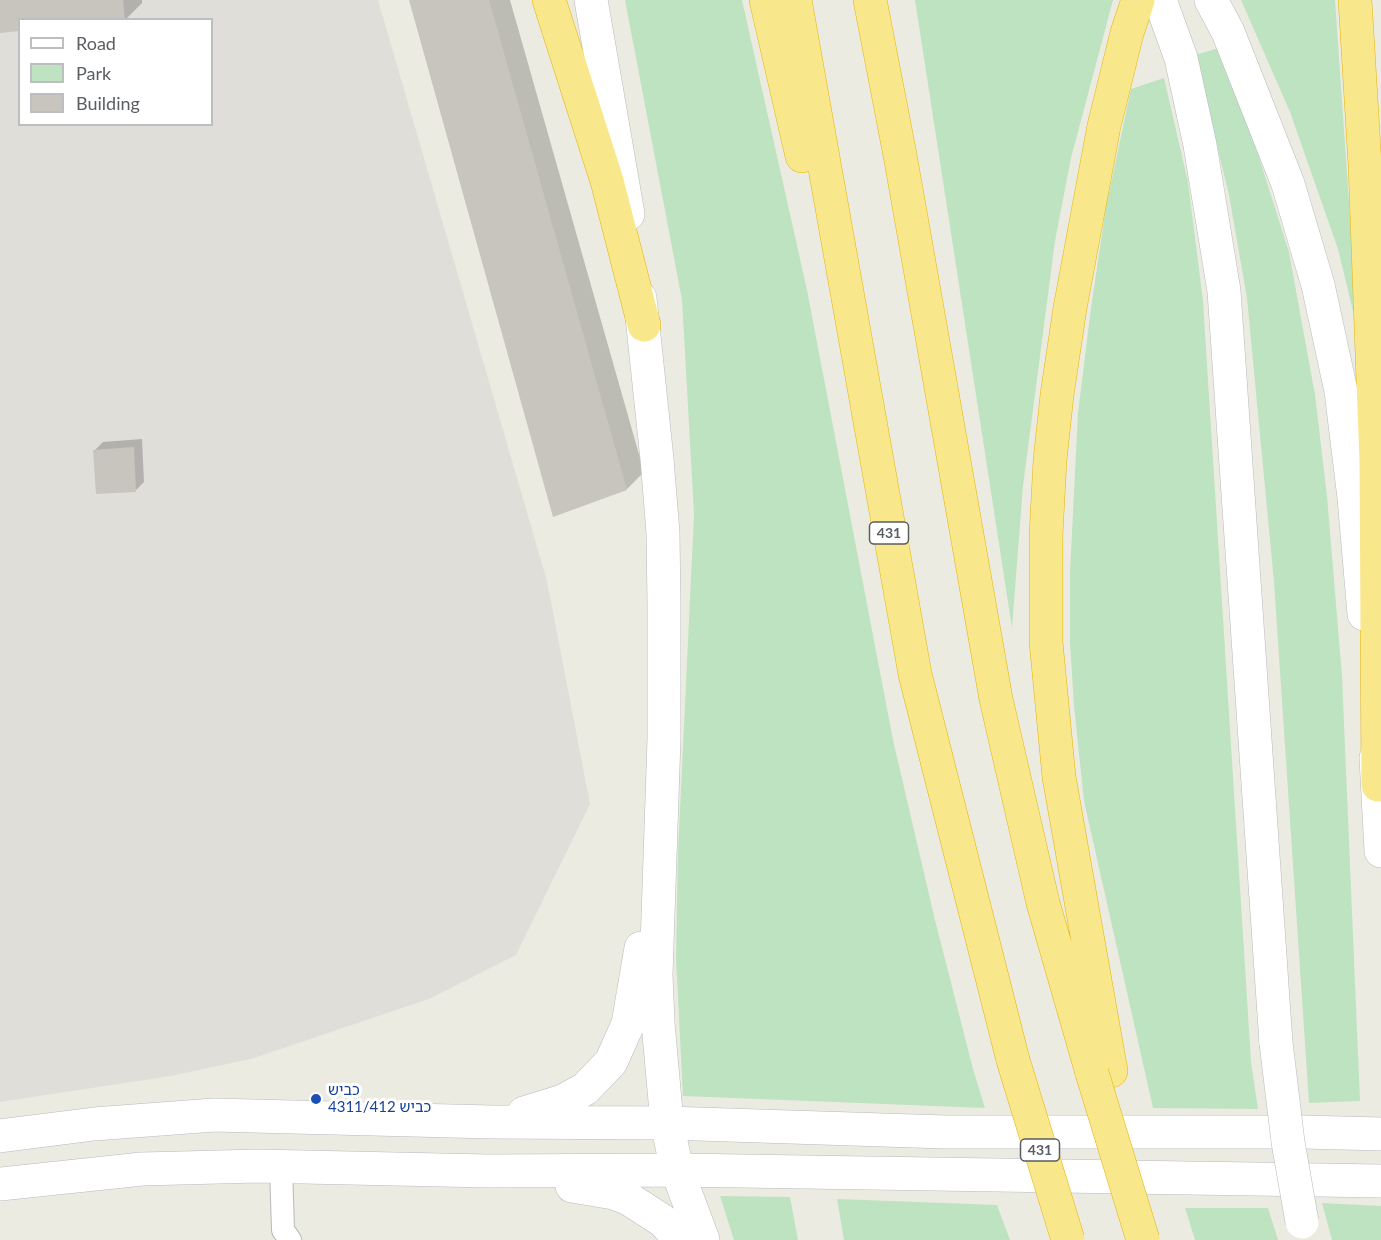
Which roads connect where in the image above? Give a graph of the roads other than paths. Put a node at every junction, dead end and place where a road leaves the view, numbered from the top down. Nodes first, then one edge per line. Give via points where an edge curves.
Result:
1 (549, 0) edge
2 (591, 0) edge
3 (766, 0) edge
4 (795, 0) edge
5 (870, 0) edge
6 (882, 0) edge
7 (1138, 0) edge
8 (1160, 0) edge
9 (1211, 0) edge
10 (1355, 0) edge
11 (900, 155) junction
12 (644, 325) junction
13 (896, 573) junction
14 (1378, 785) junction
15 (661, 825) junction
16 (1381, 851) edge
17 (1101, 1072) junction
18 (492, 1122) junction
19 (667, 1123) junction
20 (1381, 1134) edge
21 (0, 1136) edge
22 (281, 1167) junction
23 (677, 1170) junction
24 (488, 1171) junction
25 (1381, 1181) edge
26 (0, 1184) edge
27 (1139, 1228) edge
28 (1305, 1231) edge
29 (290, 1240) edge
30 (681, 1240) edge
31 (704, 1240) edge
32 (1068, 1240) edge

1 - 12 highway via 607,181
2 - 12 main road
3 - 13 highway
4 - 13 highway, 431
5 - 11 highway
6 - 11 highway
7 - 17 highway via 1104,126 1070,308 1055,417 1046,534 1046,642 1059,777
8 - 28 main road, bridge via 1181,58 1224,291 1276,1042 1287,1142
9 - 14 main road via 1228,32 1288,184 1333,345 1354,498
10 - 14 highway via 1376,460
11 - 17 highway via 996,699 1043,903
12 - 15 main road via 663,533
13 - 32 highway, 431, bridge via 915,674 1012,1060
14 - 16 main road
15 - 18 main road via 628,1024 611,1062 585,1089 563,1101
15 - 19 main road via 656,975
17 - 27 highway, bridge
18 - 19 main road
18 - 21 main road via 214,1115
19 - 20 main road via 945,1132
19 - 23 main road
22 - 24 main road
22 - 26 main road via 142,1169
22 - 29 street via 283,1230
23 - 24 main road
23 - 25 main road
23 - 31 main road
24 - 30 main road via 614,1193 648,1210

